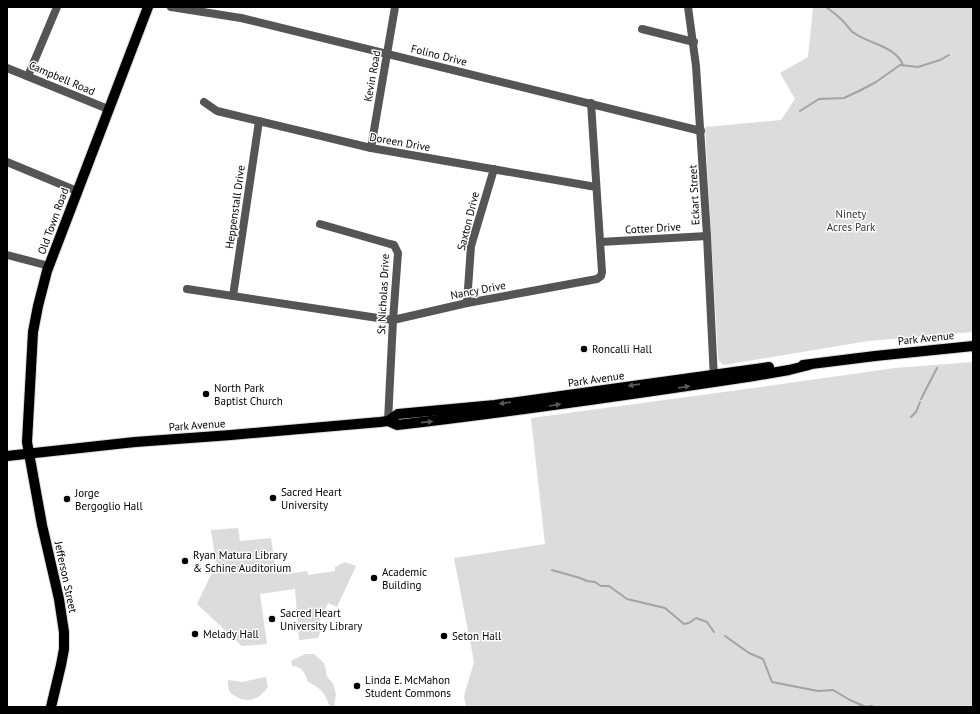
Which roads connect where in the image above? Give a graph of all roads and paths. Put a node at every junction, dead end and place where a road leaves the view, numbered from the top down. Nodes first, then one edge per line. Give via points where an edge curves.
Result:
1 (56, 7) edge
2 (148, 7) edge
3 (171, 7) edge
4 (395, 7) edge
5 (688, 7) edge
6 (642, 29) dead end
7 (694, 42) junction
8 (387, 54) junction
9 (7, 68) edge
10 (28, 76) junction
11 (204, 102) dead end
12 (591, 103) junction
13 (108, 110) junction
14 (259, 121) junction
15 (701, 130) junction
16 (371, 148) junction
17 (7, 162) edge
18 (494, 169) junction
19 (596, 187) junction
20 (77, 191) junction
21 (320, 224) dead end
22 (707, 236) junction
23 (600, 242) junction
24 (7, 254) edge
25 (49, 266) junction
26 (187, 289) dead end
27 (233, 296) junction
28 (467, 303) junction
29 (393, 320) junction
30 (973, 346) edge
31 (714, 378) junction
32 (388, 421) junction
33 (29, 453) junction
34 (7, 456) edge
35 (51, 707) edge

1 - 10 street
2 - 13 main road, Old Town Road
3 - 8 street, Folino Drive via 241,18
4 - 8 street, Kevin Road
5 - 7 street, Eckart Street
6 - 7 street
7 - 15 street, Eckart Street
8 - 12 street, Folino Drive
8 - 16 street, Kevin Road
9 - 10 street, Campbell Road
10 - 13 street, Campbell Road
11 - 14 street, Doreen Drive via 217,111
12 - 15 street, Folino Drive
12 - 19 street, Nancy Drive
13 - 20 main road, Old Town Road
14 - 16 street, Doreen Drive
14 - 27 street, Heppenstall Drive
15 - 22 street, Eckart Street
16 - 18 street, Doreen Drive
17 - 20 street
18 - 19 street, Doreen Drive
18 - 28 street, Saxton Drive via 471,246
19 - 23 street, Nancy Drive
20 - 25 main road, Old Town Road
21 - 29 street, St Nicholas Drive via 394,245 398,257
22 - 23 street, Cotter Drive
22 - 31 street, Eckart Street
23 - 28 street, Nancy Drive via 602,272 597,279
24 - 25 street
25 - 33 main road, Old Town Road via 33,332 27,442
26 - 27 street, Nancy Drive
27 - 29 street, Nancy Drive
28 - 29 street, Nancy Drive
29 - 32 street, St Nicholas Drive
30 - 31 main road, Park Avenue via 882,355 810,365 775,373
31 - 32 main road, Park Avenue via 398,425
32 - 33 main road, Park Avenue
33 - 34 main road, Park Avenue
33 - 35 main road, Jefferson Street via 64,632 64,649

